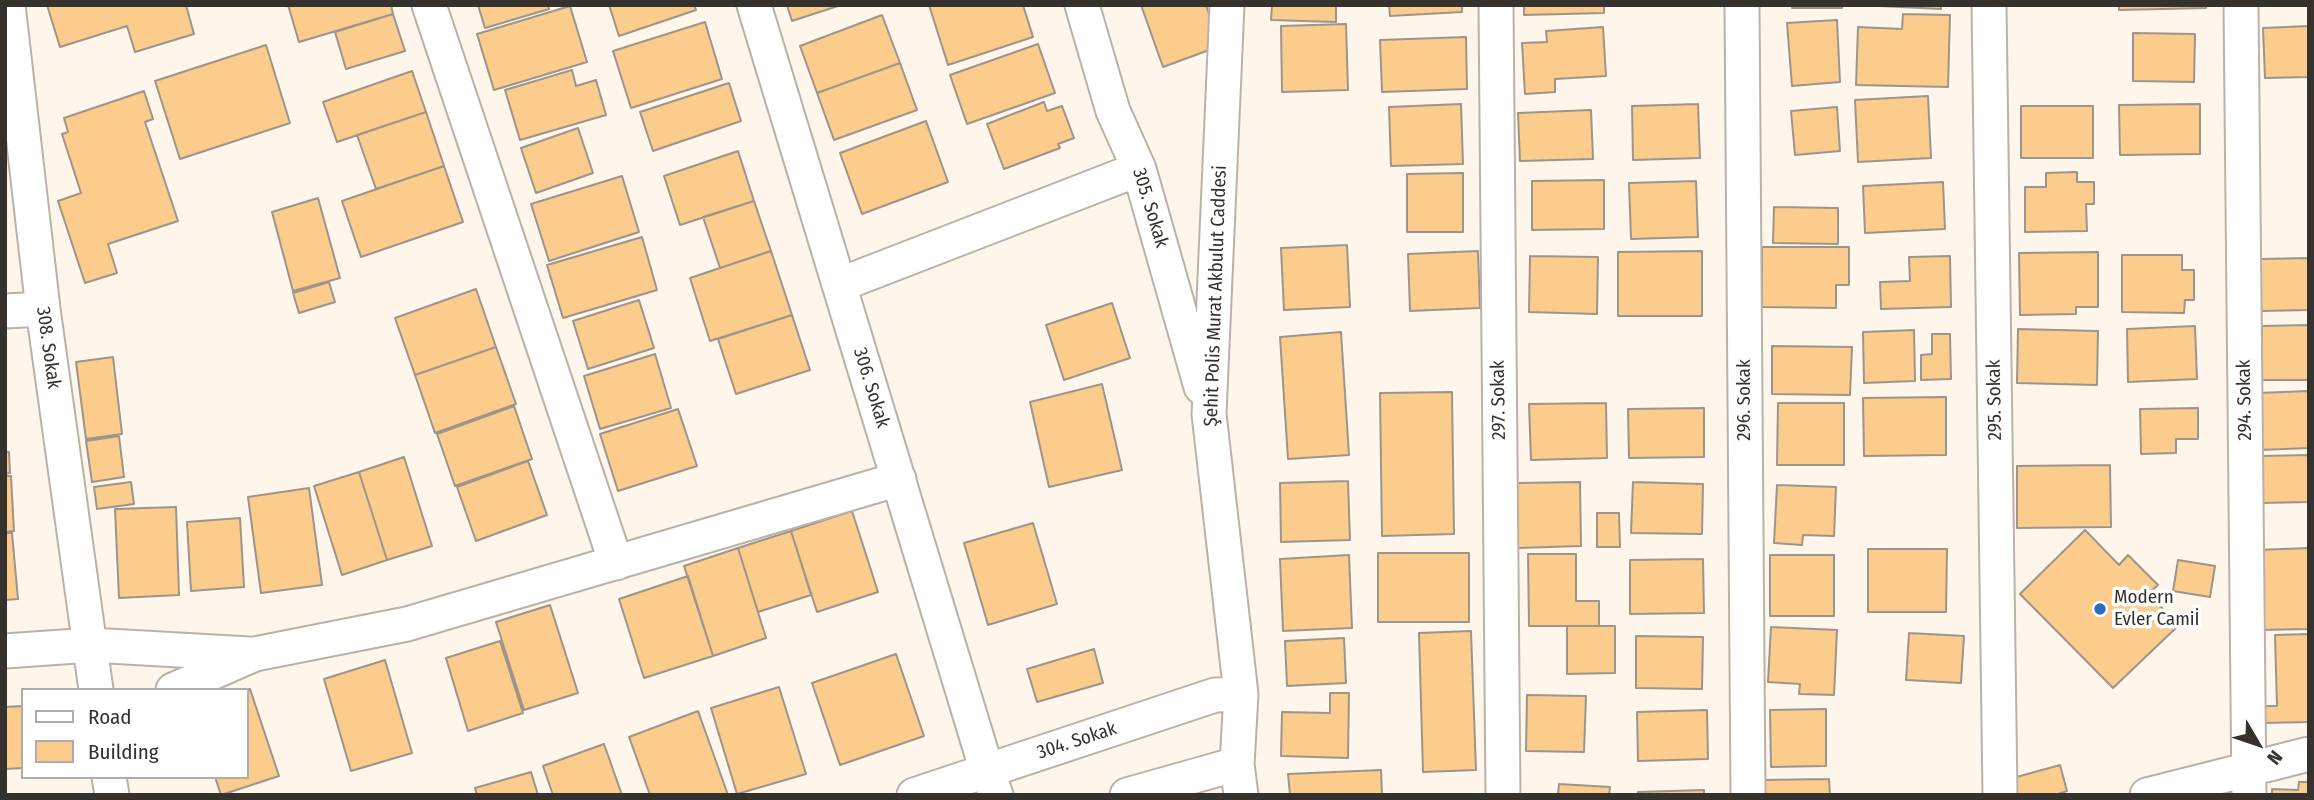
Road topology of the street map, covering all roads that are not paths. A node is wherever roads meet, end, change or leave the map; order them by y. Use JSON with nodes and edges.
{"nodes":[{"id":1,"x":8,"y":5,"type":"edge"},
{"id":2,"x":429,"y":5,"type":"edge"},
{"id":3,"x":754,"y":5,"type":"edge"},
{"id":4,"x":1082,"y":5,"type":"edge"},
{"id":5,"x":1227,"y":5,"type":"edge"},
{"id":6,"x":1496,"y":5,"type":"edge"},
{"id":7,"x":1742,"y":5,"type":"edge"},
{"id":8,"x":1989,"y":5,"type":"edge"},
{"id":9,"x":2241,"y":5,"type":"edge"},
{"id":10,"x":1139,"y":169,"type":"junction"},
{"id":11,"x":839,"y":285,"type":"junction"},
{"id":12,"x":43,"y":309,"type":"junction"},
{"id":13,"x":5,"y":311,"type":"edge"},
{"id":14,"x":1209,"y":414,"type":"junction"},
{"id":15,"x":898,"y":479,"type":"junction"},
{"id":16,"x":616,"y":563,"type":"junction"},
{"id":17,"x":91,"y":645,"type":"junction"},
{"id":18,"x":5,"y":651,"type":"edge"},
{"id":19,"x":255,"y":654,"type":"junction"},
{"id":20,"x":96,"y":688,"type":"edge"},
{"id":21,"x":178,"y":688,"type":"edge"},
{"id":22,"x":1241,"y":694,"type":"junction"},
{"id":23,"x":2309,"y":754,"type":"edge"},
{"id":24,"x":1239,"y":780,"type":"edge"},
{"id":25,"x":992,"y":783,"type":"edge"},
{"id":26,"x":2249,"y":783,"type":"edge"},
{"id":27,"x":914,"y":795,"type":"edge"},
{"id":28,"x":1127,"y":795,"type":"edge"},
{"id":29,"x":1503,"y":795,"type":"edge"},
{"id":30,"x":1748,"y":795,"type":"edge"},
{"id":31,"x":2000,"y":795,"type":"edge"},
{"id":32,"x":2147,"y":795,"type":"edge"}],
"edges":[{"from":1,"to":12,"type":"street","name":"308. Sokak"},
{"from":2,"to":16,"type":"street"},
{"from":3,"to":11,"type":"street","name":"306. Sokak"},
{"from":4,"to":10,"type":"street","name":"305. Sokak"},
{"from":5,"to":14,"type":"street","name":"Şehit Polis Murat Akbulut Caddesi"},
{"from":6,"to":29,"type":"street","name":"297. Sokak"},
{"from":7,"to":30,"type":"street","name":"296. Sokak"},
{"from":8,"to":31,"type":"street","name":"295. Sokak"},
{"from":9,"to":26,"type":"street","name":"294. Sokak"},
{"from":10,"to":11,"type":"street"},
{"from":10,"to":14,"type":"street","name":"305. Sokak"},
{"from":11,"to":15,"type":"street","name":"306. Sokak"},
{"from":12,"to":13,"type":"street"},
{"from":12,"to":17,"type":"street","name":"308. Sokak"},
{"from":14,"to":22,"type":"street","name":"Şehit Polis Murat Akbulut Caddesi"},
{"from":15,"to":16,"type":"street"},
{"from":15,"to":25,"type":"street","name":"306. Sokak"},
{"from":16,"to":19,"type":"street"},
{"from":17,"to":18,"type":"street"},
{"from":17,"to":19,"type":"street"},
{"from":17,"to":20,"type":"street","name":"308. Sokak"},
{"from":19,"to":21,"type":"street"},
{"from":22,"to":24,"type":"street","name":"Şehit Polis Murat Akbulut Caddesi"},
{"from":22,"to":25,"type":"street","name":"304. Sokak"},
{"from":23,"to":26,"type":"street"},
{"from":24,"to":28,"type":"street"},
{"from":25,"to":27,"type":"street","name":"304. Sokak"},
{"from":26,"to":32,"type":"street"}]}
